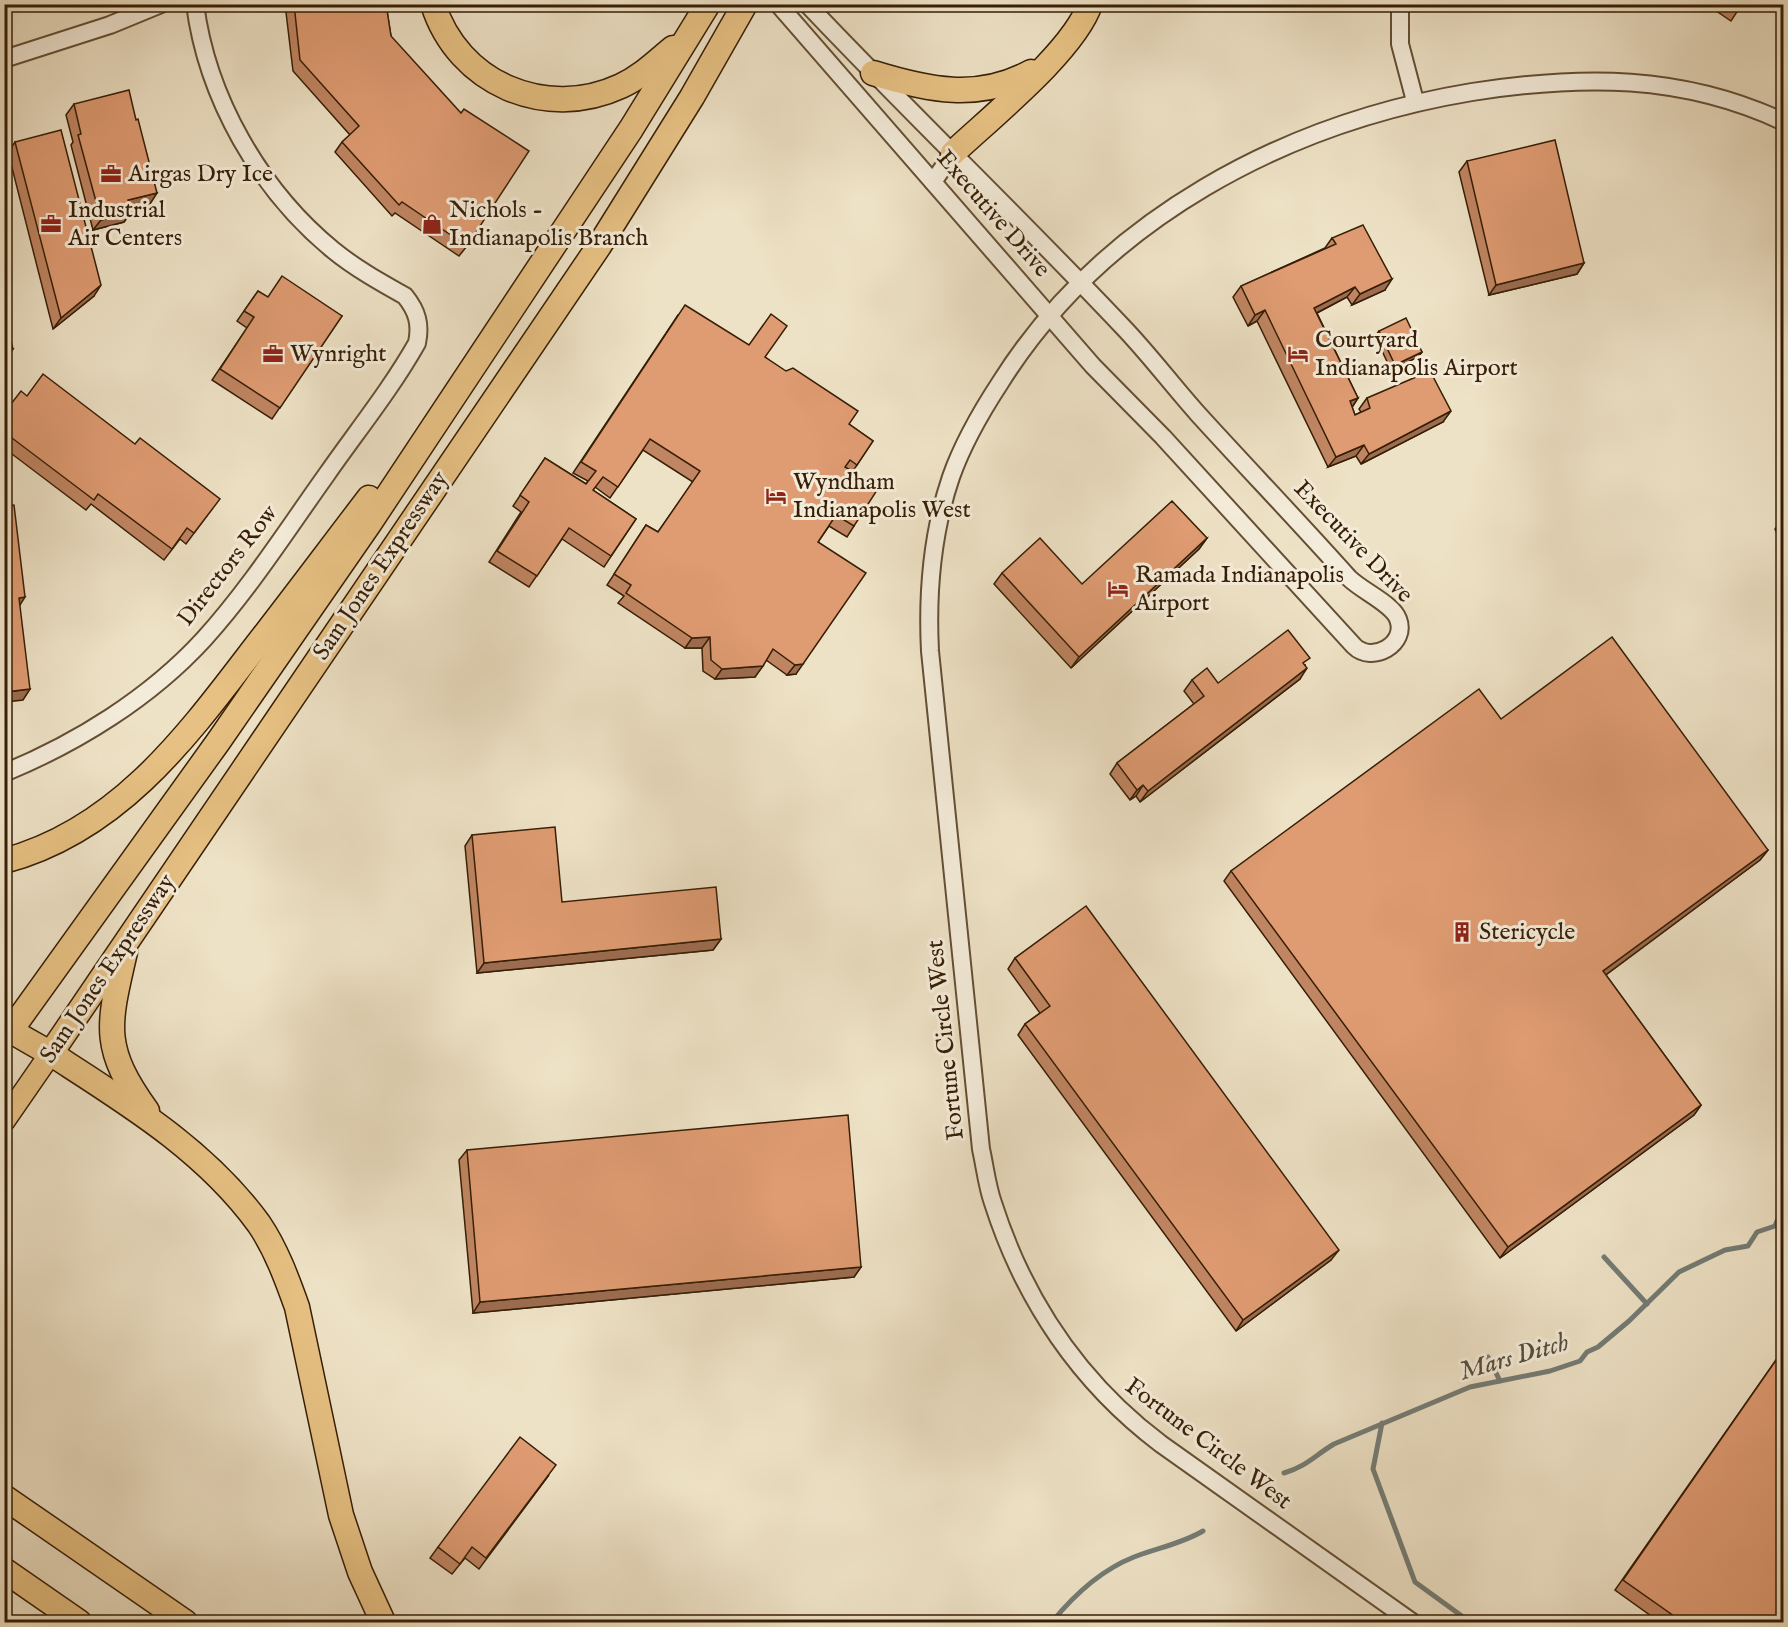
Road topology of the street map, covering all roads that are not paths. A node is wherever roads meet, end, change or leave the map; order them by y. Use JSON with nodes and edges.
{"nodes":[{"id":1,"x":161,"y":4,"type":"edge"},
{"id":2,"x":195,"y":4,"type":"edge"},
{"id":3,"x":433,"y":4,"type":"edge"},
{"id":4,"x":708,"y":4,"type":"edge"},
{"id":5,"x":745,"y":4,"type":"edge"},
{"id":6,"x":778,"y":4,"type":"edge"},
{"id":7,"x":1090,"y":4,"type":"edge"},
{"id":8,"x":1400,"y":4,"type":"edge"},
{"id":9,"x":808,"y":5,"type":"edge"},
{"id":10,"x":688,"y":36,"type":"junction"},
{"id":11,"x":4,"y":59,"type":"edge"},
{"id":12,"x":1052,"y":60,"type":"junction"},
{"id":13,"x":873,"y":73,"type":"junction"},
{"id":14,"x":1416,"y":101,"type":"junction"},
{"id":15,"x":1784,"y":122,"type":"edge"},
{"id":16,"x":953,"y":153,"type":"junction"},
{"id":17,"x":933,"y":182,"type":"junction"},
{"id":18,"x":1080,"y":282,"type":"junction"},
{"id":19,"x":1048,"y":315,"type":"junction"},
{"id":20,"x":503,"y":325,"type":"junction"},
{"id":21,"x":4,"y":773,"type":"edge"},
{"id":22,"x":4,"y":861,"type":"edge"},
{"id":23,"x":129,"y":937,"type":"junction"},
{"id":24,"x":7,"y":1032,"type":"edge"},
{"id":25,"x":51,"y":1053,"type":"junction"},
{"id":26,"x":4,"y":1120,"type":"edge"},
{"id":27,"x":156,"y":1123,"type":"junction"},
{"id":28,"x":4,"y":1497,"type":"edge"},
{"id":29,"x":4,"y":1570,"type":"edge"},
{"id":30,"x":79,"y":1623,"type":"edge"},
{"id":31,"x":185,"y":1623,"type":"edge"},
{"id":32,"x":383,"y":1623,"type":"edge"},
{"id":33,"x":1412,"y":1623,"type":"edge"}],
"edges":[{"from":1,"to":11,"type":"street"},
{"from":2,"to":21,"type":"street","name":"Directors Row"},
{"from":3,"to":10,"type":"highway"},
{"from":4,"to":10,"type":"highway","name":"Sam Jones Expressway"},
{"from":5,"to":23,"type":"highway","name":"Sam Jones Expressway"},
{"from":6,"to":17,"type":"street","name":"Executive Drive"},
{"from":7,"to":12,"type":"highway"},
{"from":8,"to":14,"type":"street"},
{"from":9,"to":13,"type":"street","name":"Executive Drive"},
{"from":10,"to":20,"type":"highway","name":"Sam Jones Expressway"},
{"from":12,"to":13,"type":"highway"},
{"from":12,"to":16,"type":"highway"},
{"from":13,"to":16,"type":"street","name":"Executive Drive"},
{"from":14,"to":15,"type":"street","name":"Fortune Circle West"},
{"from":14,"to":18,"type":"street","name":"Fortune Circle West"},
{"from":16,"to":17,"type":"street"},
{"from":16,"to":18,"type":"street","name":"Executive Drive"},
{"from":17,"to":19,"type":"street","name":"Executive Drive"},
{"from":18,"to":19,"type":"street","name":"Fortune Circle West"},
{"from":18,"to":19,"type":"street","name":"Executive Drive"},
{"from":19,"to":33,"type":"street","name":"Fortune Circle West"},
{"from":20,"to":22,"type":"highway"},
{"from":20,"to":24,"type":"highway","name":"Sam Jones Expressway"},
{"from":23,"to":25,"type":"highway","name":"Sam Jones Expressway"},
{"from":23,"to":27,"type":"highway"},
{"from":24,"to":25,"type":"highway"},
{"from":25,"to":26,"type":"main road","name":"Sam Jones Expressway"},
{"from":25,"to":27,"type":"highway"},
{"from":27,"to":32,"type":"highway"},
{"from":28,"to":31,"type":"highway"},
{"from":29,"to":30,"type":"highway"}]}
